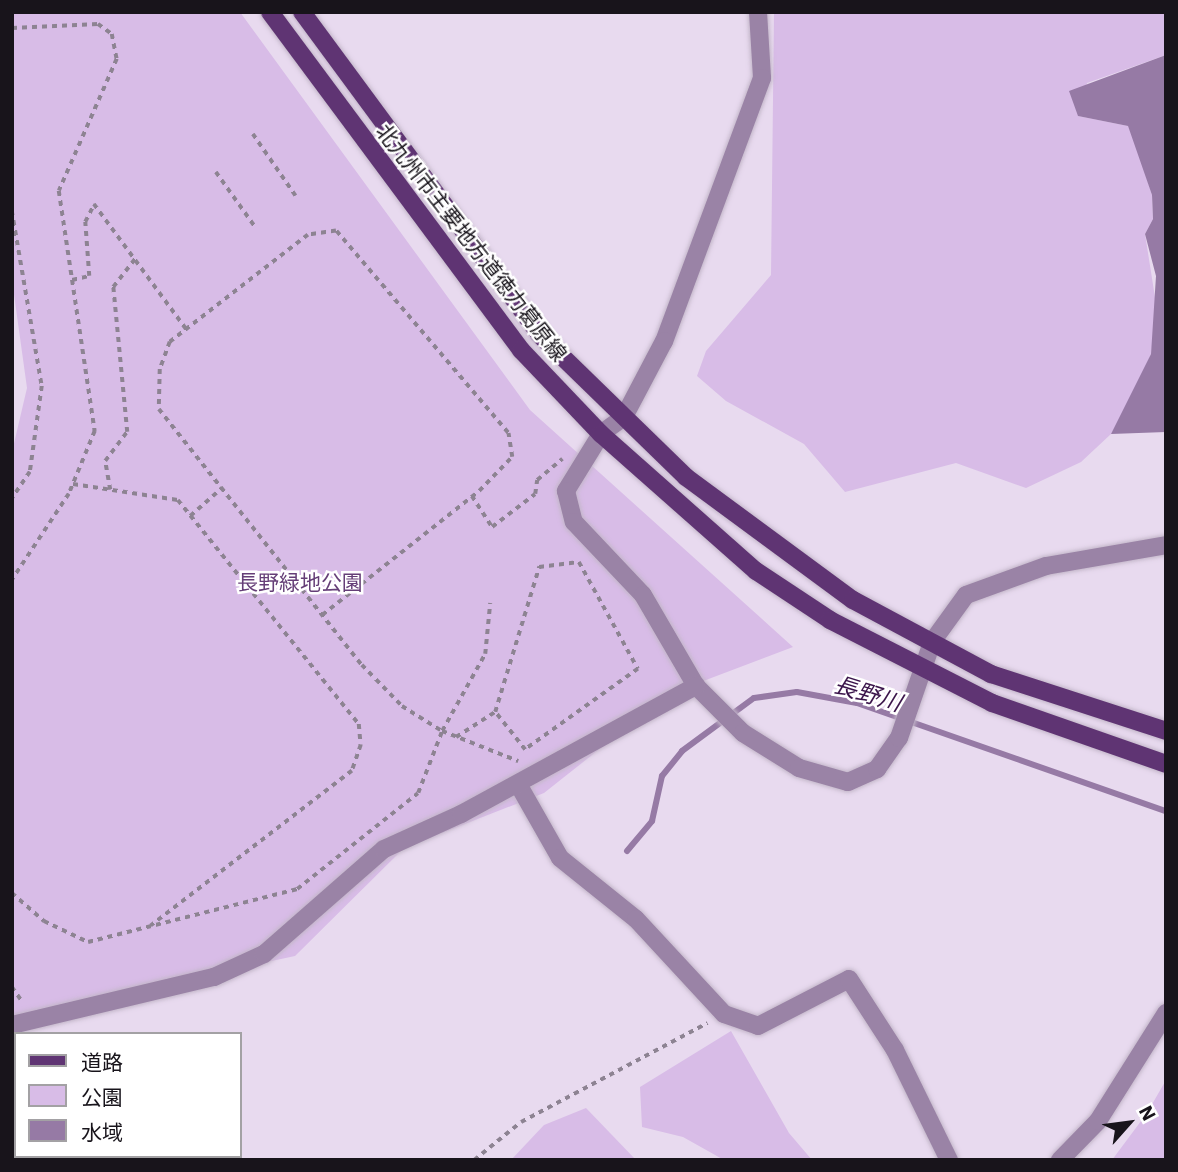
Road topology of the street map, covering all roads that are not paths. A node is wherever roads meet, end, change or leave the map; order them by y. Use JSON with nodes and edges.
{"nodes":[{"id":1,"x":270,"y":12,"type":"edge"},
{"id":2,"x":302,"y":12,"type":"edge"},
{"id":3,"x":758,"y":12,"type":"edge"},
{"id":4,"x":624,"y":417,"type":"junction"},
{"id":5,"x":601,"y":435,"type":"junction"},
{"id":6,"x":1166,"y":545,"type":"edge"},
{"id":7,"x":932,"y":642,"type":"junction"},
{"id":8,"x":926,"y":672,"type":"junction"},
{"id":9,"x":696,"y":686,"type":"junction"},
{"id":10,"x":1166,"y":731,"type":"edge"},
{"id":11,"x":1166,"y":764,"type":"edge"},
{"id":12,"x":518,"y":784,"type":"junction"},
{"id":13,"x":1166,"y":1013,"type":"edge"},
{"id":14,"x":12,"y":1025,"type":"edge"},
{"id":15,"x":949,"y":1160,"type":"edge"},
{"id":16,"x":1060,"y":1160,"type":"edge"}],
"edges":[{"from":1,"to":5,"type":"main road","name":"北九州市主要地方道徳力葛原線"},
{"from":2,"to":4,"type":"main road","name":"北九州市主要地方道徳力葛原線"},
{"from":3,"to":4,"type":"street"},
{"from":4,"to":5,"type":"street"},
{"from":4,"to":7,"type":"main road","name":"北九州市主要地方道徳力葛原線"},
{"from":5,"to":8,"type":"main road","name":"北九州市主要地方道徳力葛原線"},
{"from":5,"to":9,"type":"street"},
{"from":6,"to":7,"type":"street"},
{"from":7,"to":8,"type":"street"},
{"from":7,"to":10,"type":"main road","name":"北九州市主要地方道徳力葛原線"},
{"from":8,"to":9,"type":"street"},
{"from":8,"to":11,"type":"main road","name":"北九州市主要地方道徳力葛原線"},
{"from":9,"to":12,"type":"street"},
{"from":12,"to":14,"type":"street"},
{"from":12,"to":15,"type":"street"},
{"from":13,"to":16,"type":"street"}]}
